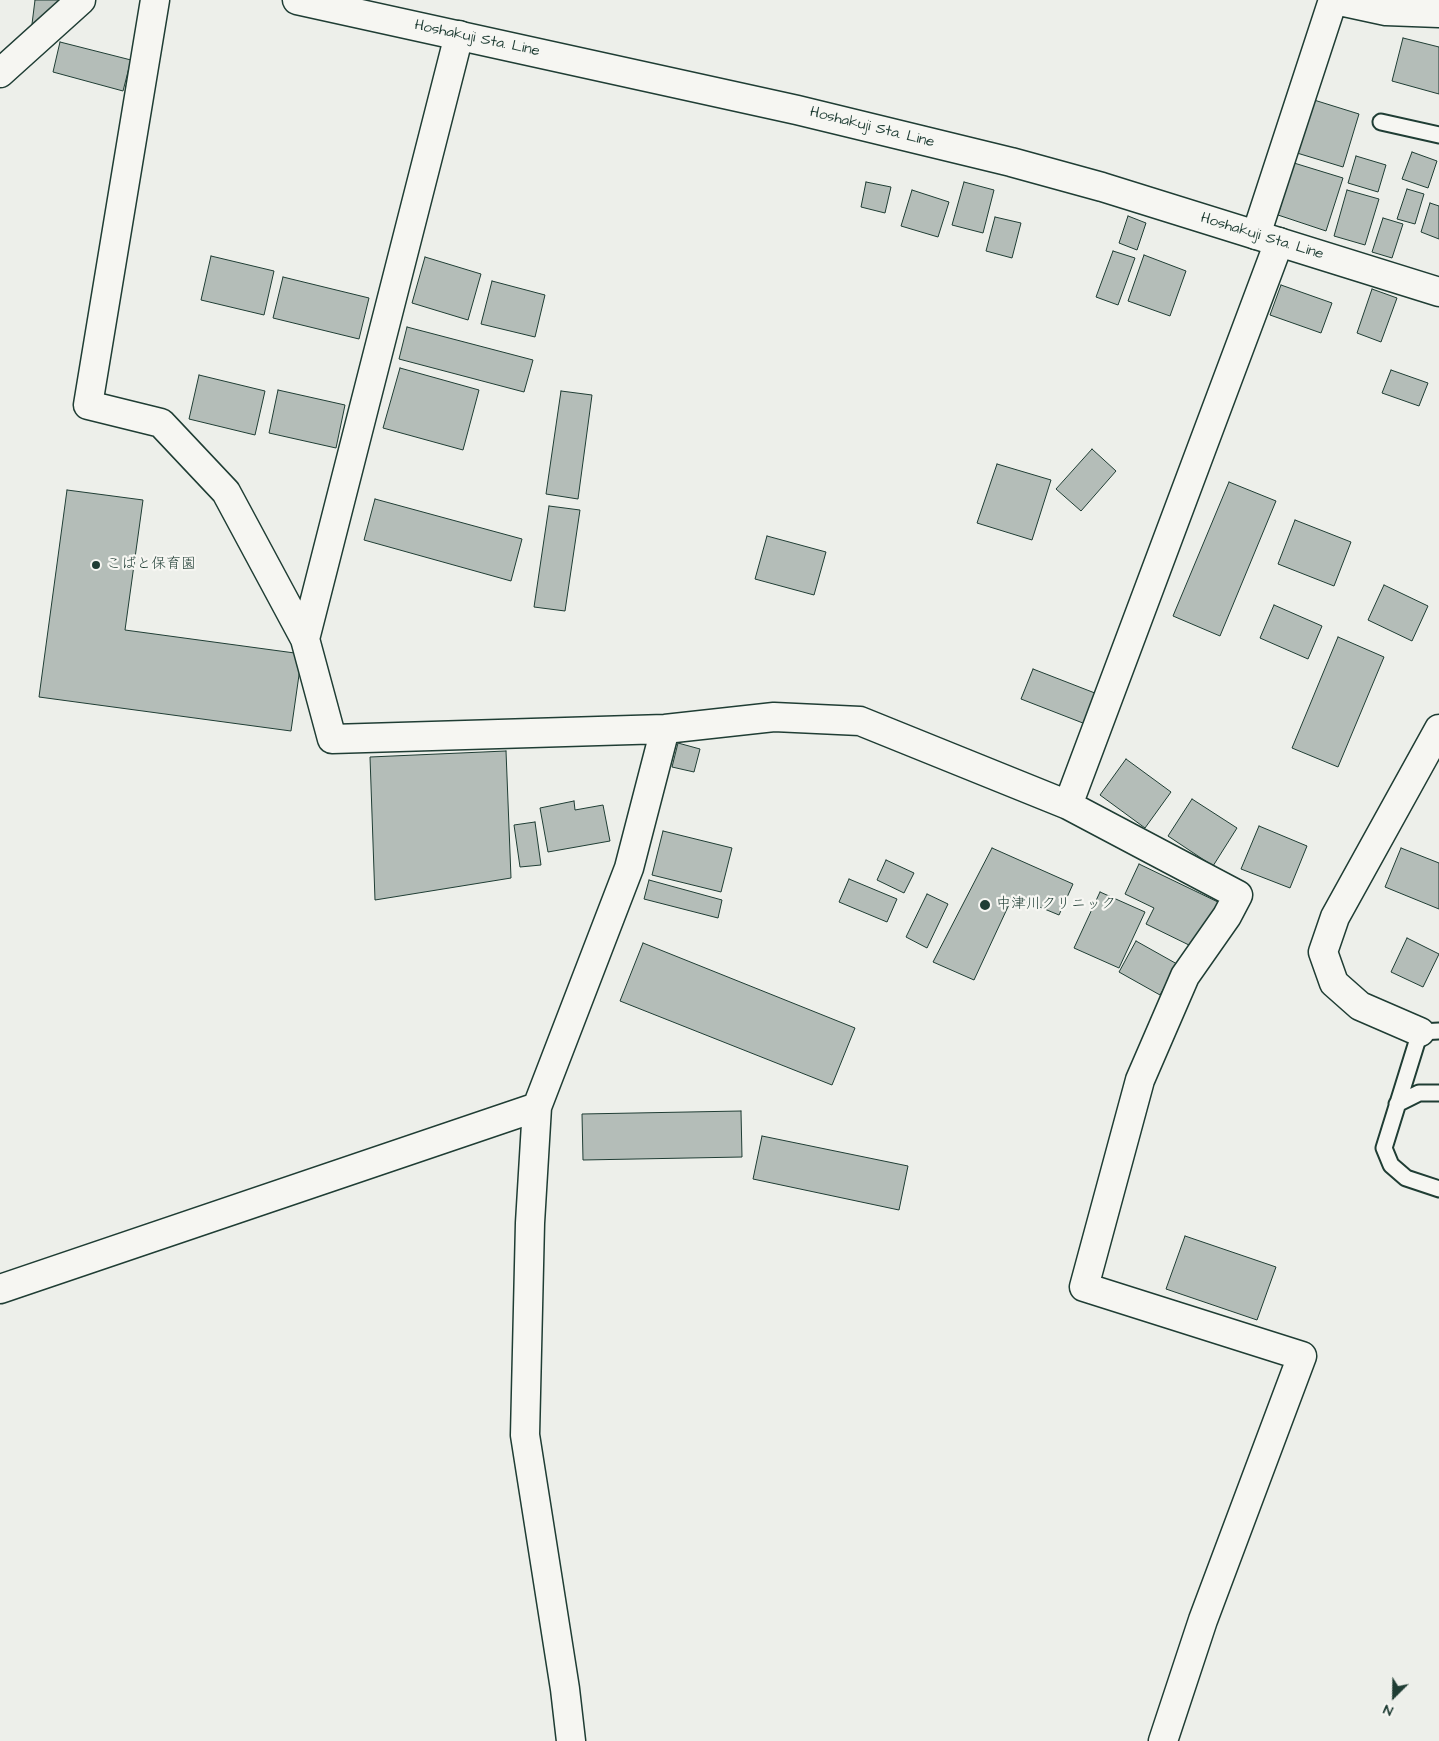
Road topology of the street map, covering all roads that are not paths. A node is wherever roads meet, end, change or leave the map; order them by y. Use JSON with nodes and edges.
{"nodes":[{"id":1,"x":81,"y":0,"type":"edge"},
{"id":2,"x":155,"y":0,"type":"edge"},
{"id":3,"x":297,"y":0,"type":"edge"},
{"id":4,"x":1334,"y":0,"type":"edge"},
{"id":5,"x":1439,"y":13,"type":"edge"},
{"id":6,"x":459,"y":36,"type":"junction"},
{"id":7,"x":0,"y":74,"type":"edge"},
{"id":8,"x":1381,"y":122,"type":"dead end"},
{"id":9,"x":1439,"y":135,"type":"edge"},
{"id":10,"x":1267,"y":238,"type":"junction"},
{"id":11,"x":1439,"y":292,"type":"edge"},
{"id":12,"x":305,"y":639,"type":"junction"},
{"id":13,"x":665,"y":729,"type":"junction"},
{"id":14,"x":1439,"y":729,"type":"edge"},
{"id":15,"x":1068,"y":805,"type":"junction"},
{"id":16,"x":1429,"y":1032,"type":"edge"},
{"id":17,"x":1439,"y":1093,"type":"edge"},
{"id":18,"x":1397,"y":1104,"type":"junction"},
{"id":19,"x":537,"y":1107,"type":"junction"},
{"id":20,"x":1439,"y":1189,"type":"edge"},
{"id":21,"x":0,"y":1289,"type":"edge"},
{"id":22,"x":571,"y":1741,"type":"edge"},
{"id":23,"x":1163,"y":1741,"type":"edge"}],
"edges":[{"from":1,"to":7,"type":"street"},
{"from":2,"to":12,"type":"street"},
{"from":3,"to":6,"type":"street","name":"Hoshakuji Sta. Line"},
{"from":4,"to":5,"type":"street"},
{"from":4,"to":10,"type":"street"},
{"from":6,"to":10,"type":"street","name":"Hoshakuji Sta. Line"},
{"from":6,"to":12,"type":"street"},
{"from":8,"to":9,"type":"lane"},
{"from":10,"to":11,"type":"street","name":"Hoshakuji Sta. Line"},
{"from":10,"to":15,"type":"street"},
{"from":12,"to":13,"type":"street"},
{"from":13,"to":15,"type":"street"},
{"from":13,"to":19,"type":"street"},
{"from":14,"to":16,"type":"street"},
{"from":15,"to":23,"type":"street"},
{"from":16,"to":18,"type":"lane"},
{"from":17,"to":18,"type":"lane"},
{"from":18,"to":20,"type":"lane"},
{"from":19,"to":21,"type":"street"},
{"from":19,"to":22,"type":"street"}]}
